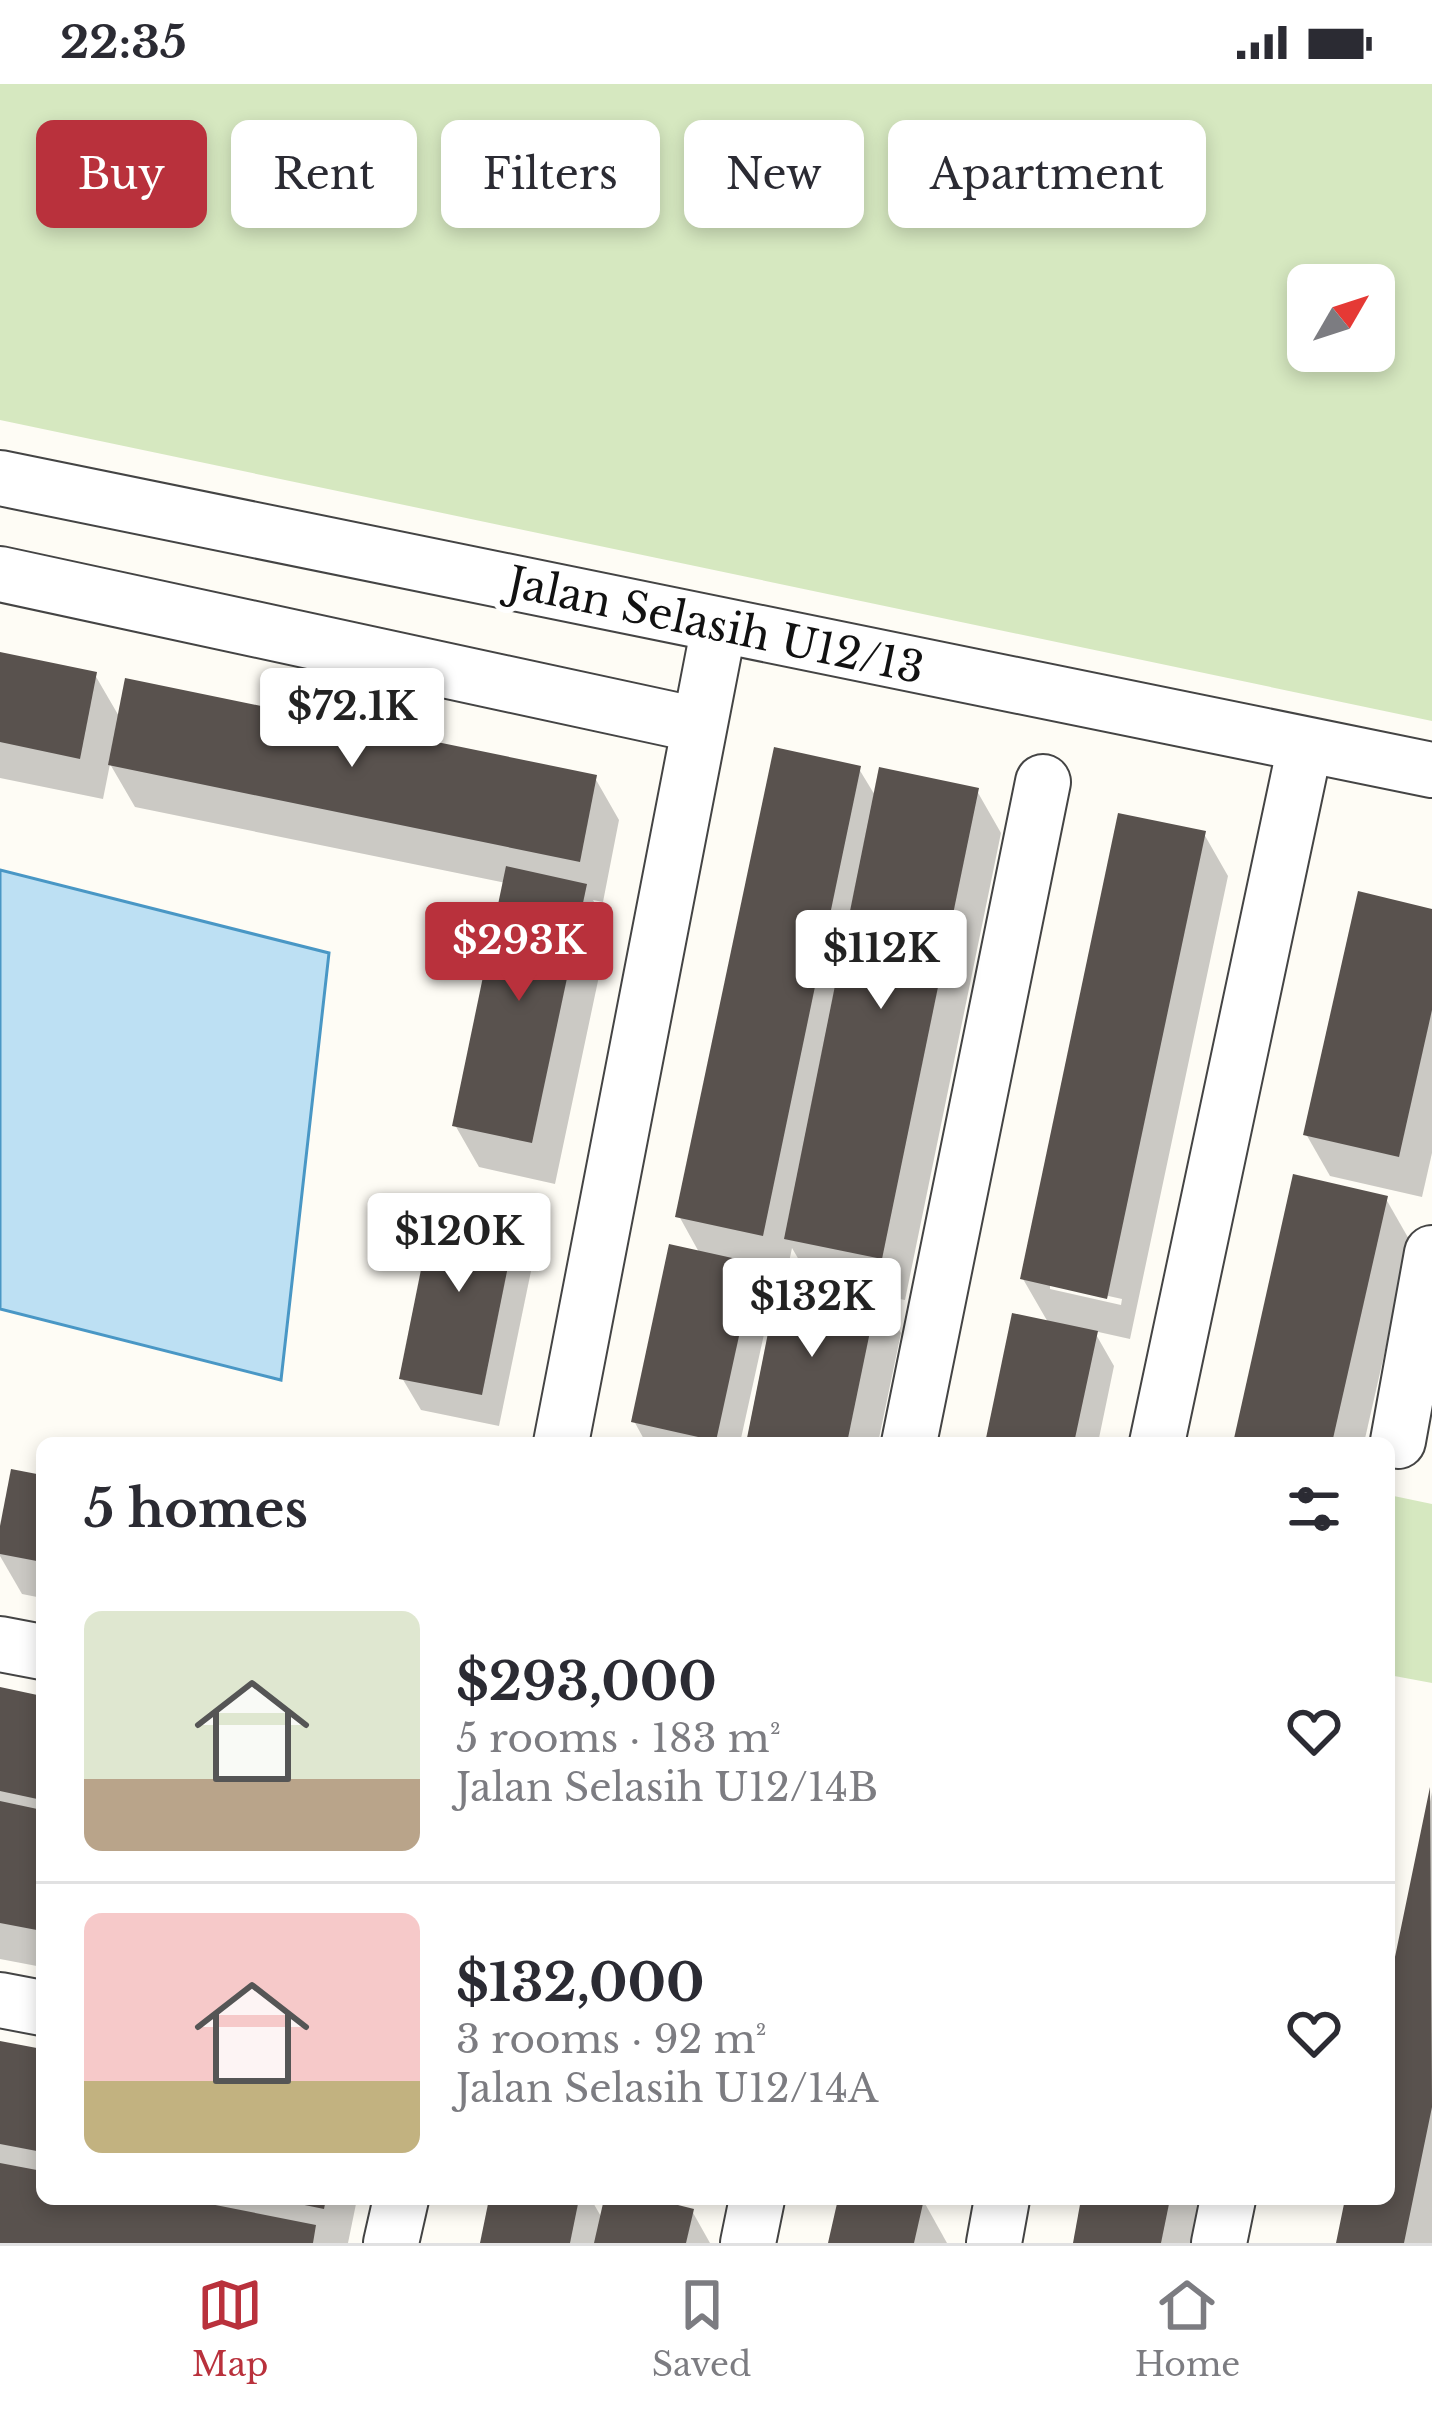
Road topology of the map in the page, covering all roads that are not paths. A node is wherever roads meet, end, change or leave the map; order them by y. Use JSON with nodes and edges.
{"nodes":[{"id":1,"x":0,"y":478,"type":"edge"},
{"id":2,"x":0,"y":574,"type":"edge"},
{"id":3,"x":719,"y":626,"type":"junction"},
{"id":4,"x":698,"y":725,"type":"junction"},
{"id":5,"x":1305,"y":746,"type":"junction"},
{"id":6,"x":1432,"y":770,"type":"edge"},
{"id":7,"x":1043,"y":782,"type":"dead end"},
{"id":8,"x":1432,"y":1253,"type":"edge"},
{"id":9,"x":562,"y":1437,"type":"edge"},
{"id":10,"x":910,"y":1437,"type":"edge"},
{"id":11,"x":1158,"y":1437,"type":"edge"},
{"id":12,"x":1398,"y":1441,"type":"dead end"},
{"id":13,"x":0,"y":1643,"type":"edge"},
{"id":14,"x":36,"y":1651,"type":"edge"},
{"id":15,"x":0,"y":2000,"type":"edge"},
{"id":16,"x":36,"y":2007,"type":"edge"},
{"id":17,"x":399,"y":2205,"type":"edge"},
{"id":18,"x":756,"y":2205,"type":"edge"},
{"id":19,"x":1001,"y":2205,"type":"edge"},
{"id":20,"x":1227,"y":2205,"type":"edge"},
{"id":21,"x":391,"y":2243,"type":"edge"},
{"id":22,"x":748,"y":2243,"type":"edge"},
{"id":23,"x":994,"y":2243,"type":"edge"},
{"id":24,"x":1219,"y":2243,"type":"edge"}],
"edges":[{"from":1,"to":3,"type":"street","name":"Jalan Selasih U12/13"},
{"from":2,"to":4,"type":"street"},
{"from":3,"to":4,"type":"street"},
{"from":3,"to":5,"type":"street","name":"Jalan Selasih U12/13"},
{"from":4,"to":9,"type":"street"},
{"from":5,"to":6,"type":"street","name":"Jalan Selasih U12/13"},
{"from":5,"to":11,"type":"street"},
{"from":7,"to":10,"type":"street"},
{"from":8,"to":12,"type":"street"},
{"from":13,"to":14,"type":"street"},
{"from":15,"to":16,"type":"street"},
{"from":17,"to":21,"type":"street"},
{"from":18,"to":22,"type":"street"},
{"from":19,"to":23,"type":"street"},
{"from":20,"to":24,"type":"street"}]}
